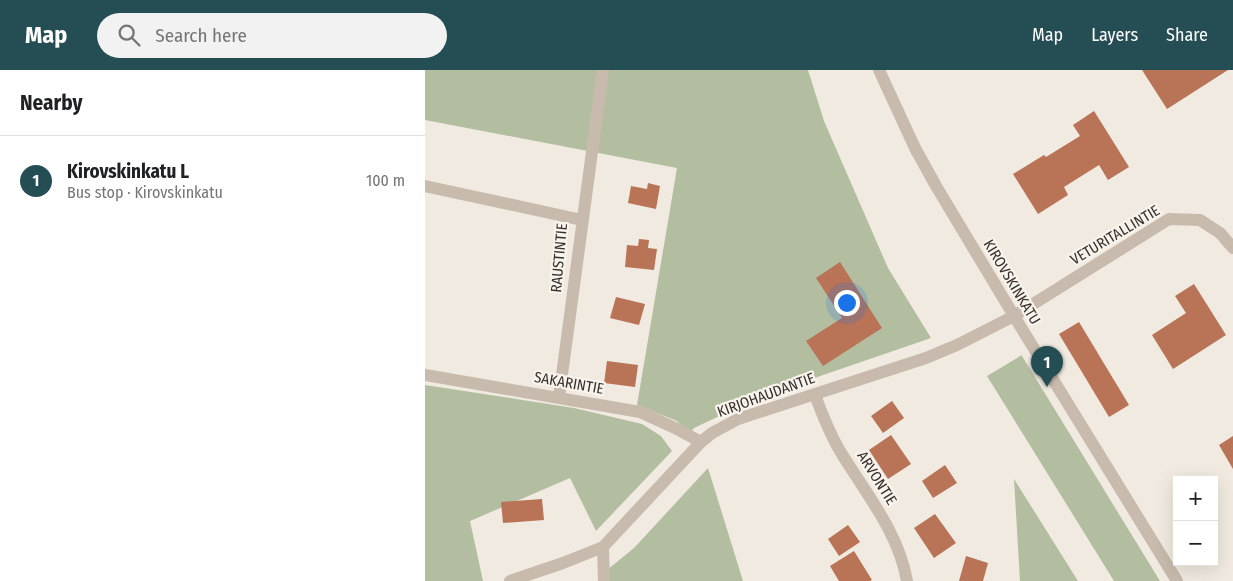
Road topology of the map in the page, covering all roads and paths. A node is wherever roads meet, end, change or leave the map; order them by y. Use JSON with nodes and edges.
{"nodes":[{"id":1,"x":603,"y":70,"type":"edge"},
{"id":2,"x":879,"y":70,"type":"edge"},
{"id":3,"x":425,"y":186,"type":"edge"},
{"id":4,"x":582,"y":220,"type":"junction"},
{"id":5,"x":1233,"y":248,"type":"edge"},
{"id":6,"x":1013,"y":316,"type":"junction"},
{"id":7,"x":425,"y":375,"type":"edge"},
{"id":8,"x":815,"y":395,"type":"junction"},
{"id":9,"x":559,"y":397,"type":"junction"},
{"id":10,"x":701,"y":442,"type":"junction"},
{"id":11,"x":603,"y":547,"type":"junction"},
{"id":12,"x":510,"y":581,"type":"edge"},
{"id":13,"x":604,"y":581,"type":"edge"},
{"id":14,"x":907,"y":581,"type":"edge"},
{"id":15,"x":1177,"y":581,"type":"edge"}],
"edges":[{"from":1,"to":4,"type":"street"},
{"from":2,"to":6,"type":"street","name":"KIROVSKINKATU"},
{"from":3,"to":4,"type":"street","name":"RAUSTINTIE"},
{"from":4,"to":9,"type":"street","name":"RAUSTINTIE"},
{"from":5,"to":6,"type":"street","name":"VETURITALLINTIE"},
{"from":6,"to":8,"type":"street","name":"KIRJOHAUDANTIE"},
{"from":6,"to":15,"type":"street","name":"KIROVSKINKATU"},
{"from":7,"to":9,"type":"street","name":"SAKARINTIE"},
{"from":8,"to":10,"type":"street","name":"KIRJOHAUDANTIE"},
{"from":8,"to":14,"type":"street","name":"ARVONTIE"},
{"from":9,"to":10,"type":"street","name":"SAKARINTIE"},
{"from":10,"to":11,"type":"street","name":"KIRJOHAUDANTIE"},
{"from":11,"to":12,"type":"street","name":"KIRJOHAUDANTIE"},
{"from":11,"to":13,"type":"street"}]}
